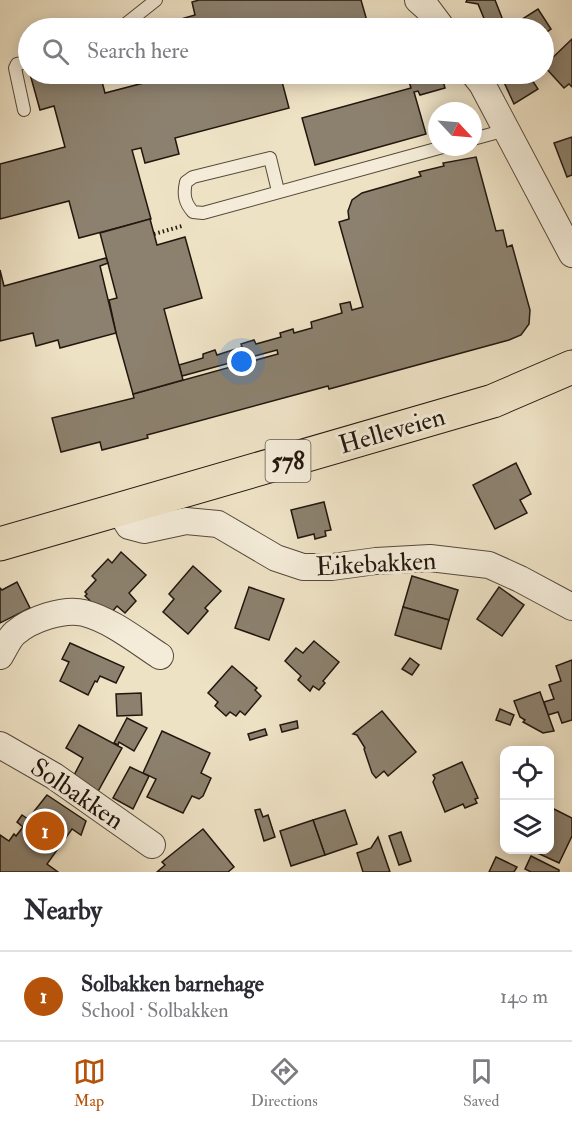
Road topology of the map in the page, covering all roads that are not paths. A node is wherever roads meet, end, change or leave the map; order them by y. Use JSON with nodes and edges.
{"nodes":[{"id":1,"x":156,"y":0,"type":"edge"},
{"id":2,"x":418,"y":0,"type":"edge"},
{"id":3,"x":134,"y":18,"type":"edge"},
{"id":4,"x":434,"y":18,"type":"edge"},
{"id":5,"x":18,"y":64,"type":"edge"},
{"id":6,"x":18,"y":82,"type":"edge"},
{"id":7,"x":18,"y":84,"type":"edge"},
{"id":8,"x":480,"y":84,"type":"edge"},
{"id":9,"x":24,"y":110,"type":"dead end"},
{"id":10,"x":506,"y":130,"type":"junction"},
{"id":11,"x":482,"y":137,"type":"edge"},
{"id":12,"x":428,"y":151,"type":"edge"},
{"id":13,"x":278,"y":191,"type":"junction"},
{"id":14,"x":572,"y":254,"type":"edge"},
{"id":15,"x":572,"y":367,"type":"edge"},
{"id":16,"x":119,"y":510,"type":"junction"},
{"id":17,"x":0,"y":544,"type":"edge"},
{"id":18,"x":572,"y":607,"type":"edge"},
{"id":19,"x":0,"y":656,"type":"edge"},
{"id":20,"x":160,"y":656,"type":"dead end"},
{"id":21,"x":0,"y":745,"type":"edge"},
{"id":22,"x":152,"y":845,"type":"dead end"}],
"edges":[{"from":1,"to":3,"type":"lane"},
{"from":2,"to":4,"type":"street"},
{"from":5,"to":6,"type":"lane"},
{"from":7,"to":9,"type":"lane"},
{"from":8,"to":10,"type":"street"},
{"from":10,"to":11,"type":"lane"},
{"from":10,"to":14,"type":"street"},
{"from":12,"to":13,"type":"lane"},
{"from":13,"to":13,"type":"lane"},
{"from":15,"to":16,"type":"main road","name":"Helleveien","number":"578"},
{"from":16,"to":17,"type":"main road","name":"Helleveien","number":"578"},
{"from":16,"to":18,"type":"street","name":"Eikebakken"},
{"from":19,"to":20,"type":"street"},
{"from":21,"to":22,"type":"street","name":"Solbakken"}]}
